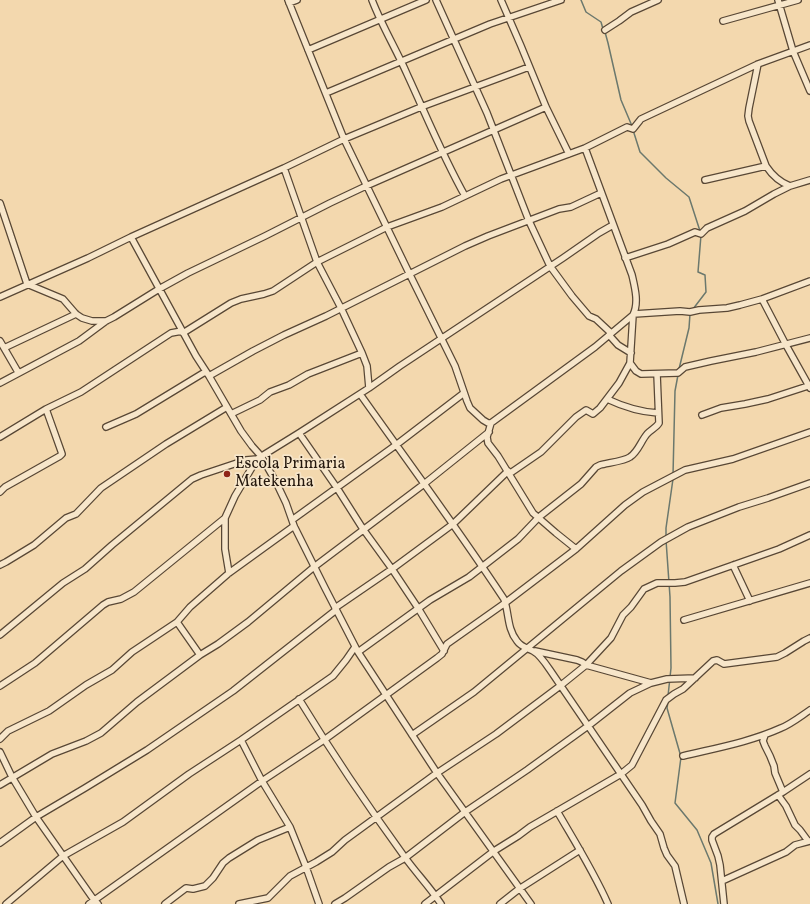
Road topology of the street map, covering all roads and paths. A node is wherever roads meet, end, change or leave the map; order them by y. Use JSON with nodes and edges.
{"nodes":[{"id":1,"x":297,"y":0,"type":"edge"},
{"id":2,"x":372,"y":0,"type":"edge"},
{"id":3,"x":426,"y":0,"type":"edge"},
{"id":4,"x":436,"y":0,"type":"edge"},
{"id":5,"x":500,"y":0,"type":"edge"},
{"id":6,"x":561,"y":0,"type":"edge"},
{"id":7,"x":658,"y":0,"type":"edge"},
{"id":8,"x":798,"y":0,"type":"edge"},
{"id":9,"x":289,"y":1,"type":"edge"},
{"id":10,"x":779,"y":3,"type":"edge"},
{"id":11,"x":508,"y":18,"type":"junction"},
{"id":12,"x":380,"y":19,"type":"junction"},
{"id":13,"x":723,"y":21,"type":"dead end"},
{"id":14,"x":605,"y":30,"type":"dead end"},
{"id":15,"x":453,"y":40,"type":"junction"},
{"id":16,"x":810,"y":45,"type":"edge"},
{"id":17,"x":308,"y":50,"type":"junction"},
{"id":18,"x":793,"y":50,"type":"junction"},
{"id":19,"x":401,"y":61,"type":"junction"},
{"id":20,"x":758,"y":64,"type":"junction"},
{"id":21,"x":529,"y":67,"type":"junction"},
{"id":22,"x":475,"y":86,"type":"junction"},
{"id":23,"x":810,"y":91,"type":"edge"},
{"id":24,"x":326,"y":93,"type":"junction"},
{"id":25,"x":421,"y":107,"type":"junction"},
{"id":26,"x":546,"y":108,"type":"junction"},
{"id":27,"x":494,"y":130,"type":"junction"},
{"id":28,"x":344,"y":139,"type":"junction"},
{"id":29,"x":585,"y":148,"type":"junction"},
{"id":30,"x":442,"y":153,"type":"junction"},
{"id":31,"x":568,"y":154,"type":"junction"},
{"id":32,"x":766,"y":166,"type":"junction"},
{"id":33,"x":284,"y":168,"type":"junction"},
{"id":34,"x":511,"y":176,"type":"junction"},
{"id":35,"x":705,"y":180,"type":"dead end"},
{"id":36,"x":810,"y":180,"type":"edge"},
{"id":37,"x":366,"y":186,"type":"junction"},
{"id":38,"x":790,"y":186,"type":"junction"},
{"id":39,"x":601,"y":193,"type":"junction"},
{"id":40,"x":465,"y":196,"type":"junction"},
{"id":41,"x":0,"y":203,"type":"edge"},
{"id":42,"x":301,"y":218,"type":"junction"},
{"id":43,"x":529,"y":221,"type":"junction"},
{"id":44,"x":613,"y":225,"type":"junction"},
{"id":45,"x":387,"y":227,"type":"junction"},
{"id":46,"x":131,"y":237,"type":"junction"},
{"id":47,"x":626,"y":258,"type":"junction"},
{"id":48,"x":317,"y":262,"type":"junction"},
{"id":49,"x":550,"y":266,"type":"junction"},
{"id":50,"x":410,"y":275,"type":"junction"},
{"id":51,"x":810,"y":281,"type":"edge"},
{"id":52,"x":27,"y":284,"type":"junction"},
{"id":53,"x":159,"y":289,"type":"junction"},
{"id":54,"x":0,"y":297,"type":"edge"},
{"id":55,"x":762,"y":299,"type":"junction"},
{"id":56,"x":341,"y":308,"type":"junction"},
{"id":57,"x":76,"y":314,"type":"junction"},
{"id":58,"x":633,"y":314,"type":"junction"},
{"id":59,"x":176,"y":320,"type":"junction"},
{"id":60,"x":106,"y":321,"type":"junction"},
{"id":61,"x":182,"y":332,"type":"junction"},
{"id":62,"x":171,"y":333,"type":"junction"},
{"id":63,"x":610,"y":334,"type":"junction"},
{"id":64,"x":441,"y":338,"type":"junction"},
{"id":65,"x":810,"y":338,"type":"edge"},
{"id":66,"x":0,"y":341,"type":"edge"},
{"id":67,"x":786,"y":345,"type":"junction"},
{"id":68,"x":4,"y":348,"type":"junction"},
{"id":69,"x":631,"y":352,"type":"junction"},
{"id":70,"x":362,"y":353,"type":"junction"},
{"id":71,"x":630,"y":363,"type":"junction"},
{"id":72,"x":18,"y":372,"type":"junction"},
{"id":73,"x":207,"y":374,"type":"junction"},
{"id":74,"x":657,"y":374,"type":"junction"},
{"id":75,"x":0,"y":383,"type":"edge"},
{"id":76,"x":809,"y":387,"type":"edge"},
{"id":77,"x":369,"y":388,"type":"junction"},
{"id":78,"x":464,"y":393,"type":"junction"},
{"id":79,"x":360,"y":394,"type":"junction"},
{"id":80,"x":607,"y":399,"type":"junction"},
{"id":81,"x":227,"y":407,"type":"junction"},
{"id":82,"x":46,"y":409,"type":"junction"},
{"id":83,"x":658,"y":413,"type":"junction"},
{"id":84,"x":231,"y":414,"type":"junction"},
{"id":85,"x":702,"y":415,"type":"dead end"},
{"id":86,"x":491,"y":424,"type":"junction"},
{"id":87,"x":106,"y":427,"type":"dead end"},
{"id":88,"x":489,"y":432,"type":"junction"},
{"id":89,"x":810,"y":432,"type":"edge"},
{"id":90,"x":299,"y":433,"type":"junction"},
{"id":91,"x":0,"y":437,"type":"edge"},
{"id":92,"x":396,"y":445,"type":"junction"},
{"id":93,"x":259,"y":457,"type":"junction"},
{"id":94,"x":508,"y":472,"type":"junction"},
{"id":95,"x":810,"y":483,"type":"edge"},
{"id":96,"x":424,"y":484,"type":"junction"},
{"id":97,"x":337,"y":488,"type":"junction"},
{"id":98,"x":0,"y":492,"type":"edge"},
{"id":99,"x":539,"y":517,"type":"junction"},
{"id":100,"x":225,"y":518,"type":"junction"},
{"id":101,"x":292,"y":520,"type":"junction"},
{"id":102,"x":453,"y":524,"type":"junction"},
{"id":103,"x":294,"y":526,"type":"junction"},
{"id":104,"x":363,"y":529,"type":"junction"},
{"id":105,"x":810,"y":535,"type":"edge"},
{"id":106,"x":576,"y":549,"type":"junction"},
{"id":107,"x":0,"y":565,"type":"edge"},
{"id":108,"x":733,"y":565,"type":"junction"},
{"id":109,"x":482,"y":566,"type":"junction"},
{"id":110,"x":314,"y":567,"type":"junction"},
{"id":111,"x":392,"y":569,"type":"junction"},
{"id":112,"x":229,"y":573,"type":"junction"},
{"id":113,"x":810,"y":583,"type":"edge"},
{"id":114,"x":750,"y":601,"type":"junction"},
{"id":115,"x":506,"y":603,"type":"junction"},
{"id":116,"x":418,"y":608,"type":"junction"},
{"id":117,"x":336,"y":609,"type":"junction"},
{"id":118,"x":684,"y":620,"type":"dead end"},
{"id":119,"x":177,"y":622,"type":"junction"},
{"id":120,"x":0,"y":635,"type":"edge"},
{"id":121,"x":810,"y":638,"type":"edge"},
{"id":122,"x":527,"y":648,"type":"junction"},
{"id":123,"x":356,"y":650,"type":"junction"},
{"id":124,"x":444,"y":651,"type":"junction"},
{"id":125,"x":534,"y":651,"type":"junction"},
{"id":126,"x":200,"y":655,"type":"junction"},
{"id":127,"x":586,"y":665,"type":"junction"},
{"id":128,"x":695,"y":678,"type":"junction"},
{"id":129,"x":651,"y":683,"type":"junction"},
{"id":130,"x":0,"y":686,"type":"edge"},
{"id":131,"x":560,"y":686,"type":"junction"},
{"id":132,"x":386,"y":695,"type":"junction"},
{"id":133,"x":299,"y":699,"type":"junction"},
{"id":134,"x":810,"y":710,"type":"edge"},
{"id":135,"x":588,"y":726,"type":"junction"},
{"id":136,"x":412,"y":735,"type":"junction"},
{"id":137,"x":765,"y":735,"type":"junction"},
{"id":138,"x":0,"y":740,"type":"edge"},
{"id":139,"x":240,"y":740,"type":"junction"},
{"id":140,"x":324,"y":740,"type":"junction"},
{"id":141,"x":0,"y":752,"type":"edge"},
{"id":142,"x":683,"y":756,"type":"dead end"},
{"id":143,"x":437,"y":773,"type":"junction"},
{"id":144,"x":621,"y":774,"type":"junction"},
{"id":145,"x":810,"y":774,"type":"edge"},
{"id":146,"x":12,"y":777,"type":"junction"},
{"id":147,"x":262,"y":781,"type":"junction"},
{"id":148,"x":0,"y":785,"type":"edge"},
{"id":149,"x":781,"y":794,"type":"junction"},
{"id":150,"x":557,"y":811,"type":"junction"},
{"id":151,"x":464,"y":812,"type":"junction"},
{"id":152,"x":36,"y":817,"type":"junction"},
{"id":153,"x":376,"y":818,"type":"junction"},
{"id":154,"x":290,"y":827,"type":"junction"},
{"id":155,"x":809,"y":841,"type":"edge"},
{"id":156,"x":0,"y":843,"type":"edge"},
{"id":157,"x":580,"y":850,"type":"junction"},
{"id":158,"x":494,"y":851,"type":"junction"},
{"id":159,"x":64,"y":856,"type":"junction"},
{"id":160,"x":405,"y":858,"type":"junction"},
{"id":161,"x":306,"y":867,"type":"junction"},
{"id":162,"x":722,"y":881,"type":"junction"},
{"id":163,"x":520,"y":889,"type":"junction"},
{"id":164,"x":436,"y":896,"type":"junction"},
{"id":165,"x":96,"y":902,"type":"edge"},
{"id":166,"x":6,"y":904,"type":"edge"},
{"id":167,"x":88,"y":904,"type":"edge"},
{"id":168,"x":165,"y":904,"type":"edge"},
{"id":169,"x":239,"y":904,"type":"edge"},
{"id":170,"x":319,"y":904,"type":"edge"},
{"id":171,"x":335,"y":904,"type":"edge"},
{"id":172,"x":425,"y":904,"type":"edge"},
{"id":173,"x":441,"y":904,"type":"edge"},
{"id":174,"x":500,"y":904,"type":"edge"},
{"id":175,"x":531,"y":904,"type":"edge"},
{"id":176,"x":608,"y":904,"type":"edge"},
{"id":177,"x":684,"y":904,"type":"edge"},
{"id":178,"x":724,"y":904,"type":"edge"}],
"edges":[{"from":1,"to":9,"type":"street"},
{"from":2,"to":12,"type":"street"},
{"from":3,"to":12,"type":"street"},
{"from":4,"to":15,"type":"street"},
{"from":5,"to":11,"type":"street"},
{"from":6,"to":11,"type":"street"},
{"from":7,"to":14,"type":"street"},
{"from":8,"to":10,"type":"street"},
{"from":9,"to":17,"type":"street"},
{"from":10,"to":13,"type":"street"},
{"from":10,"to":18,"type":"street"},
{"from":11,"to":15,"type":"street"},
{"from":11,"to":21,"type":"street"},
{"from":12,"to":17,"type":"street"},
{"from":12,"to":19,"type":"street"},
{"from":15,"to":19,"type":"street"},
{"from":15,"to":22,"type":"street"},
{"from":16,"to":18,"type":"street"},
{"from":17,"to":24,"type":"street"},
{"from":18,"to":20,"type":"street"},
{"from":18,"to":23,"type":"street"},
{"from":19,"to":24,"type":"street"},
{"from":19,"to":25,"type":"street"},
{"from":20,"to":29,"type":"street"},
{"from":20,"to":32,"type":"street"},
{"from":21,"to":22,"type":"street"},
{"from":21,"to":26,"type":"street"},
{"from":22,"to":25,"type":"street"},
{"from":22,"to":27,"type":"street"},
{"from":24,"to":28,"type":"street"},
{"from":25,"to":28,"type":"street"},
{"from":25,"to":30,"type":"street"},
{"from":26,"to":27,"type":"street"},
{"from":26,"to":31,"type":"street"},
{"from":27,"to":30,"type":"street"},
{"from":27,"to":34,"type":"street"},
{"from":28,"to":33,"type":"street"},
{"from":28,"to":37,"type":"street"},
{"from":29,"to":31,"type":"street"},
{"from":29,"to":39,"type":"street"},
{"from":30,"to":37,"type":"street"},
{"from":30,"to":40,"type":"street"},
{"from":31,"to":34,"type":"street"},
{"from":32,"to":35,"type":"street"},
{"from":32,"to":38,"type":"street"},
{"from":33,"to":42,"type":"street"},
{"from":33,"to":46,"type":"street"},
{"from":34,"to":40,"type":"street"},
{"from":34,"to":43,"type":"street"},
{"from":36,"to":38,"type":"street"},
{"from":37,"to":42,"type":"street"},
{"from":37,"to":45,"type":"street"},
{"from":38,"to":47,"type":"street"},
{"from":39,"to":43,"type":"street"},
{"from":39,"to":44,"type":"street"},
{"from":40,"to":45,"type":"street"},
{"from":41,"to":52,"type":"street"},
{"from":42,"to":48,"type":"street"},
{"from":42,"to":53,"type":"street"},
{"from":43,"to":49,"type":"street"},
{"from":43,"to":50,"type":"street"},
{"from":44,"to":47,"type":"street"},
{"from":44,"to":49,"type":"street"},
{"from":45,"to":48,"type":"street"},
{"from":45,"to":50,"type":"street"},
{"from":46,"to":52,"type":"street"},
{"from":46,"to":53,"type":"street"},
{"from":47,"to":58,"type":"street"},
{"from":48,"to":56,"type":"street"},
{"from":48,"to":61,"type":"street"},
{"from":49,"to":63,"type":"street"},
{"from":49,"to":64,"type":"street"},
{"from":50,"to":56,"type":"street"},
{"from":50,"to":64,"type":"street"},
{"from":51,"to":55,"type":"street"},
{"from":52,"to":54,"type":"street"},
{"from":52,"to":57,"type":"street"},
{"from":53,"to":59,"type":"street"},
{"from":53,"to":60,"type":"street"},
{"from":55,"to":58,"type":"street"},
{"from":55,"to":67,"type":"street"},
{"from":56,"to":70,"type":"street"},
{"from":56,"to":73,"type":"street"},
{"from":57,"to":60,"type":"street"},
{"from":57,"to":68,"type":"street"},
{"from":58,"to":63,"type":"street"},
{"from":58,"to":69,"type":"street"},
{"from":59,"to":61,"type":"street"},
{"from":59,"to":62,"type":"street"},
{"from":60,"to":72,"type":"street"},
{"from":61,"to":62,"type":"street"},
{"from":61,"to":73,"type":"street"},
{"from":62,"to":82,"type":"street"},
{"from":63,"to":69,"type":"street"},
{"from":63,"to":86,"type":"street"},
{"from":64,"to":77,"type":"street"},
{"from":64,"to":78,"type":"street"},
{"from":65,"to":67,"type":"street"},
{"from":66,"to":68,"type":"street"},
{"from":67,"to":74,"type":"street"},
{"from":67,"to":76,"type":"street"},
{"from":68,"to":72,"type":"street"},
{"from":69,"to":71,"type":"street"},
{"from":70,"to":77,"type":"street"},
{"from":70,"to":84,"type":"street"},
{"from":71,"to":74,"type":"street"},
{"from":71,"to":80,"type":"street"},
{"from":72,"to":75,"type":"street"},
{"from":73,"to":81,"type":"street"},
{"from":73,"to":87,"type":"street"},
{"from":74,"to":83,"type":"street"},
{"from":76,"to":85,"type":"street"},
{"from":77,"to":79,"type":"street"},
{"from":78,"to":86,"type":"street"},
{"from":78,"to":92,"type":"street"},
{"from":79,"to":90,"type":"street"},
{"from":79,"to":92,"type":"street"},
{"from":80,"to":83,"type":"street"},
{"from":80,"to":94,"type":"street"},
{"from":81,"to":84,"type":"street"},
{"from":81,"to":107,"type":"street"},
{"from":82,"to":91,"type":"street"},
{"from":82,"to":98,"type":"street"},
{"from":83,"to":99,"type":"street"},
{"from":84,"to":93,"type":"street"},
{"from":86,"to":88,"type":"street"},
{"from":88,"to":94,"type":"street"},
{"from":88,"to":96,"type":"street"},
{"from":89,"to":106,"type":"street"},
{"from":90,"to":93,"type":"street"},
{"from":90,"to":97,"type":"street"},
{"from":92,"to":96,"type":"street"},
{"from":92,"to":97,"type":"street"},
{"from":93,"to":100,"type":"street"},
{"from":93,"to":101,"type":"street"},
{"from":93,"to":120,"type":"street"},
{"from":94,"to":99,"type":"street"},
{"from":94,"to":102,"type":"street"},
{"from":95,"to":122,"type":"street"},
{"from":96,"to":102,"type":"street"},
{"from":96,"to":104,"type":"street"},
{"from":97,"to":101,"type":"street"},
{"from":97,"to":104,"type":"street"},
{"from":99,"to":106,"type":"street"},
{"from":99,"to":109,"type":"street"},
{"from":100,"to":112,"type":"street"},
{"from":100,"to":130,"type":"street"},
{"from":101,"to":103,"type":"street"},
{"from":102,"to":109,"type":"street"},
{"from":102,"to":111,"type":"street"},
{"from":103,"to":110,"type":"street"},
{"from":103,"to":112,"type":"street"},
{"from":104,"to":110,"type":"street"},
{"from":104,"to":111,"type":"street"},
{"from":105,"to":108,"type":"street"},
{"from":106,"to":115,"type":"street"},
{"from":108,"to":114,"type":"street"},
{"from":108,"to":127,"type":"street"},
{"from":109,"to":115,"type":"street"},
{"from":109,"to":116,"type":"street"},
{"from":110,"to":117,"type":"street"},
{"from":110,"to":126,"type":"street"},
{"from":111,"to":116,"type":"street"},
{"from":111,"to":117,"type":"street"},
{"from":112,"to":119,"type":"street"},
{"from":113,"to":114,"type":"street"},
{"from":114,"to":118,"type":"street"},
{"from":115,"to":122,"type":"street"},
{"from":115,"to":124,"type":"street"},
{"from":116,"to":123,"type":"street"},
{"from":116,"to":124,"type":"street"},
{"from":117,"to":123,"type":"street"},
{"from":117,"to":152,"type":"street"},
{"from":119,"to":126,"type":"street"},
{"from":119,"to":138,"type":"street"},
{"from":121,"to":128,"type":"street"},
{"from":122,"to":125,"type":"street"},
{"from":122,"to":136,"type":"street"},
{"from":123,"to":132,"type":"street"},
{"from":123,"to":133,"type":"street"},
{"from":124,"to":132,"type":"street"},
{"from":125,"to":127,"type":"street"},
{"from":125,"to":131,"type":"street"},
{"from":126,"to":146,"type":"street"},
{"from":127,"to":129,"type":"street"},
{"from":127,"to":131,"type":"street"},
{"from":128,"to":129,"type":"street"},
{"from":128,"to":144,"type":"street"},
{"from":129,"to":135,"type":"street"},
{"from":131,"to":135,"type":"street"},
{"from":131,"to":143,"type":"street"},
{"from":132,"to":136,"type":"street"},
{"from":132,"to":140,"type":"street"},
{"from":133,"to":139,"type":"street"},
{"from":133,"to":140,"type":"street"},
{"from":134,"to":137,"type":"street"},
{"from":135,"to":144,"type":"street"},
{"from":135,"to":151,"type":"street"},
{"from":136,"to":143,"type":"street"},
{"from":137,"to":142,"type":"street"},
{"from":137,"to":149,"type":"street"},
{"from":139,"to":147,"type":"street"},
{"from":139,"to":159,"type":"street"},
{"from":140,"to":147,"type":"street"},
{"from":140,"to":153,"type":"street"},
{"from":141,"to":146,"type":"street"},
{"from":143,"to":151,"type":"street"},
{"from":143,"to":153,"type":"street"},
{"from":144,"to":150,"type":"street"},
{"from":144,"to":177,"type":"street"},
{"from":145,"to":149,"type":"street"},
{"from":146,"to":148,"type":"street"},
{"from":146,"to":152,"type":"street"},
{"from":147,"to":154,"type":"street"},
{"from":147,"to":165,"type":"street"},
{"from":149,"to":155,"type":"street"},
{"from":149,"to":162,"type":"street"},
{"from":150,"to":157,"type":"street"},
{"from":150,"to":158,"type":"street"},
{"from":151,"to":158,"type":"street"},
{"from":151,"to":160,"type":"street"},
{"from":152,"to":156,"type":"street"},
{"from":152,"to":159,"type":"street"},
{"from":153,"to":160,"type":"street"},
{"from":153,"to":161,"type":"street"},
{"from":154,"to":161,"type":"street"},
{"from":154,"to":168,"type":"street"},
{"from":155,"to":162,"type":"street"},
{"from":157,"to":163,"type":"street"},
{"from":157,"to":176,"type":"street"},
{"from":158,"to":163,"type":"street"},
{"from":158,"to":164,"type":"street"},
{"from":159,"to":165,"type":"street"},
{"from":159,"to":166,"type":"street"},
{"from":160,"to":164,"type":"street"},
{"from":160,"to":171,"type":"street"},
{"from":161,"to":169,"type":"street"},
{"from":161,"to":170,"type":"street"},
{"from":162,"to":178,"type":"street"},
{"from":163,"to":174,"type":"street"},
{"from":163,"to":175,"type":"street"},
{"from":164,"to":172,"type":"street"},
{"from":164,"to":173,"type":"street"},
{"from":165,"to":167,"type":"street"}]}
